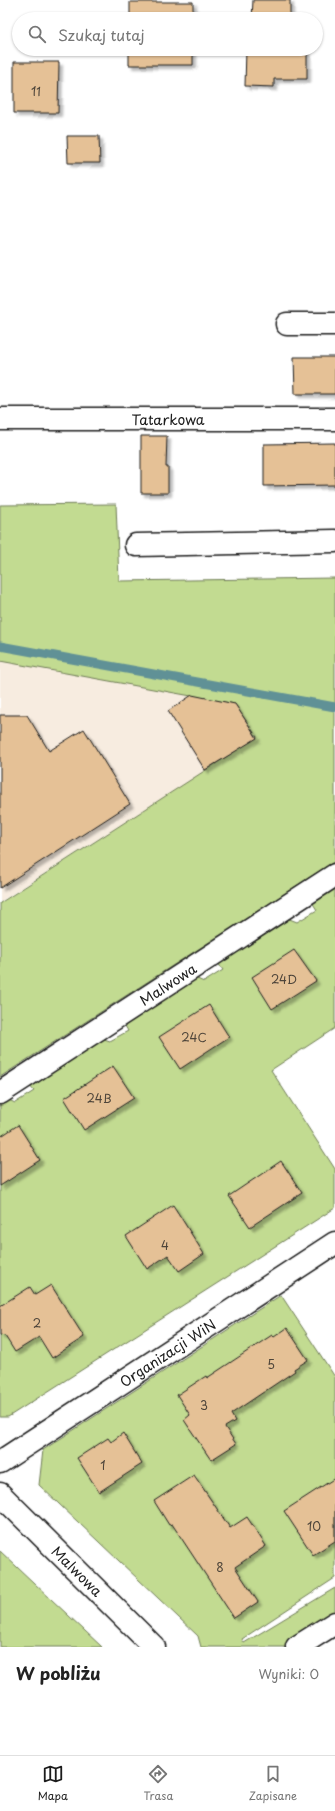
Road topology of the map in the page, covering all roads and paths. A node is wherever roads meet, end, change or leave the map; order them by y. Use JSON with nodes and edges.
{"nodes":[{"id":1,"x":286,"y":324,"type":"dead end"},
{"id":2,"x":335,"y":324,"type":"edge"},
{"id":3,"x":0,"y":419,"type":"edge"},
{"id":4,"x":335,"y":419,"type":"edge"},
{"id":5,"x":335,"y":541,"type":"edge"},
{"id":6,"x":136,"y":545,"type":"dead end"},
{"id":7,"x":335,"y":875,"type":"edge"},
{"id":8,"x":0,"y":1093,"type":"edge"},
{"id":9,"x":335,"y":1243,"type":"edge"},
{"id":10,"x":0,"y":1462,"type":"edge"},
{"id":11,"x":0,"y":1494,"type":"edge"},
{"id":12,"x":335,"y":1624,"type":"edge"},
{"id":13,"x":154,"y":1647,"type":"edge"},
{"id":14,"x":297,"y":1647,"type":"edge"}],
"edges":[{"from":1,"to":2,"type":"street"},
{"from":3,"to":4,"type":"street","name":"Tatarkowa"},
{"from":5,"to":6,"type":"street"},
{"from":7,"to":8,"type":"street","name":"Malwowa"},
{"from":9,"to":10,"type":"street","name":"Organizacji WiN"},
{"from":11,"to":13,"type":"street","name":"Malwowa"},
{"from":12,"to":14,"type":"street"}]}
